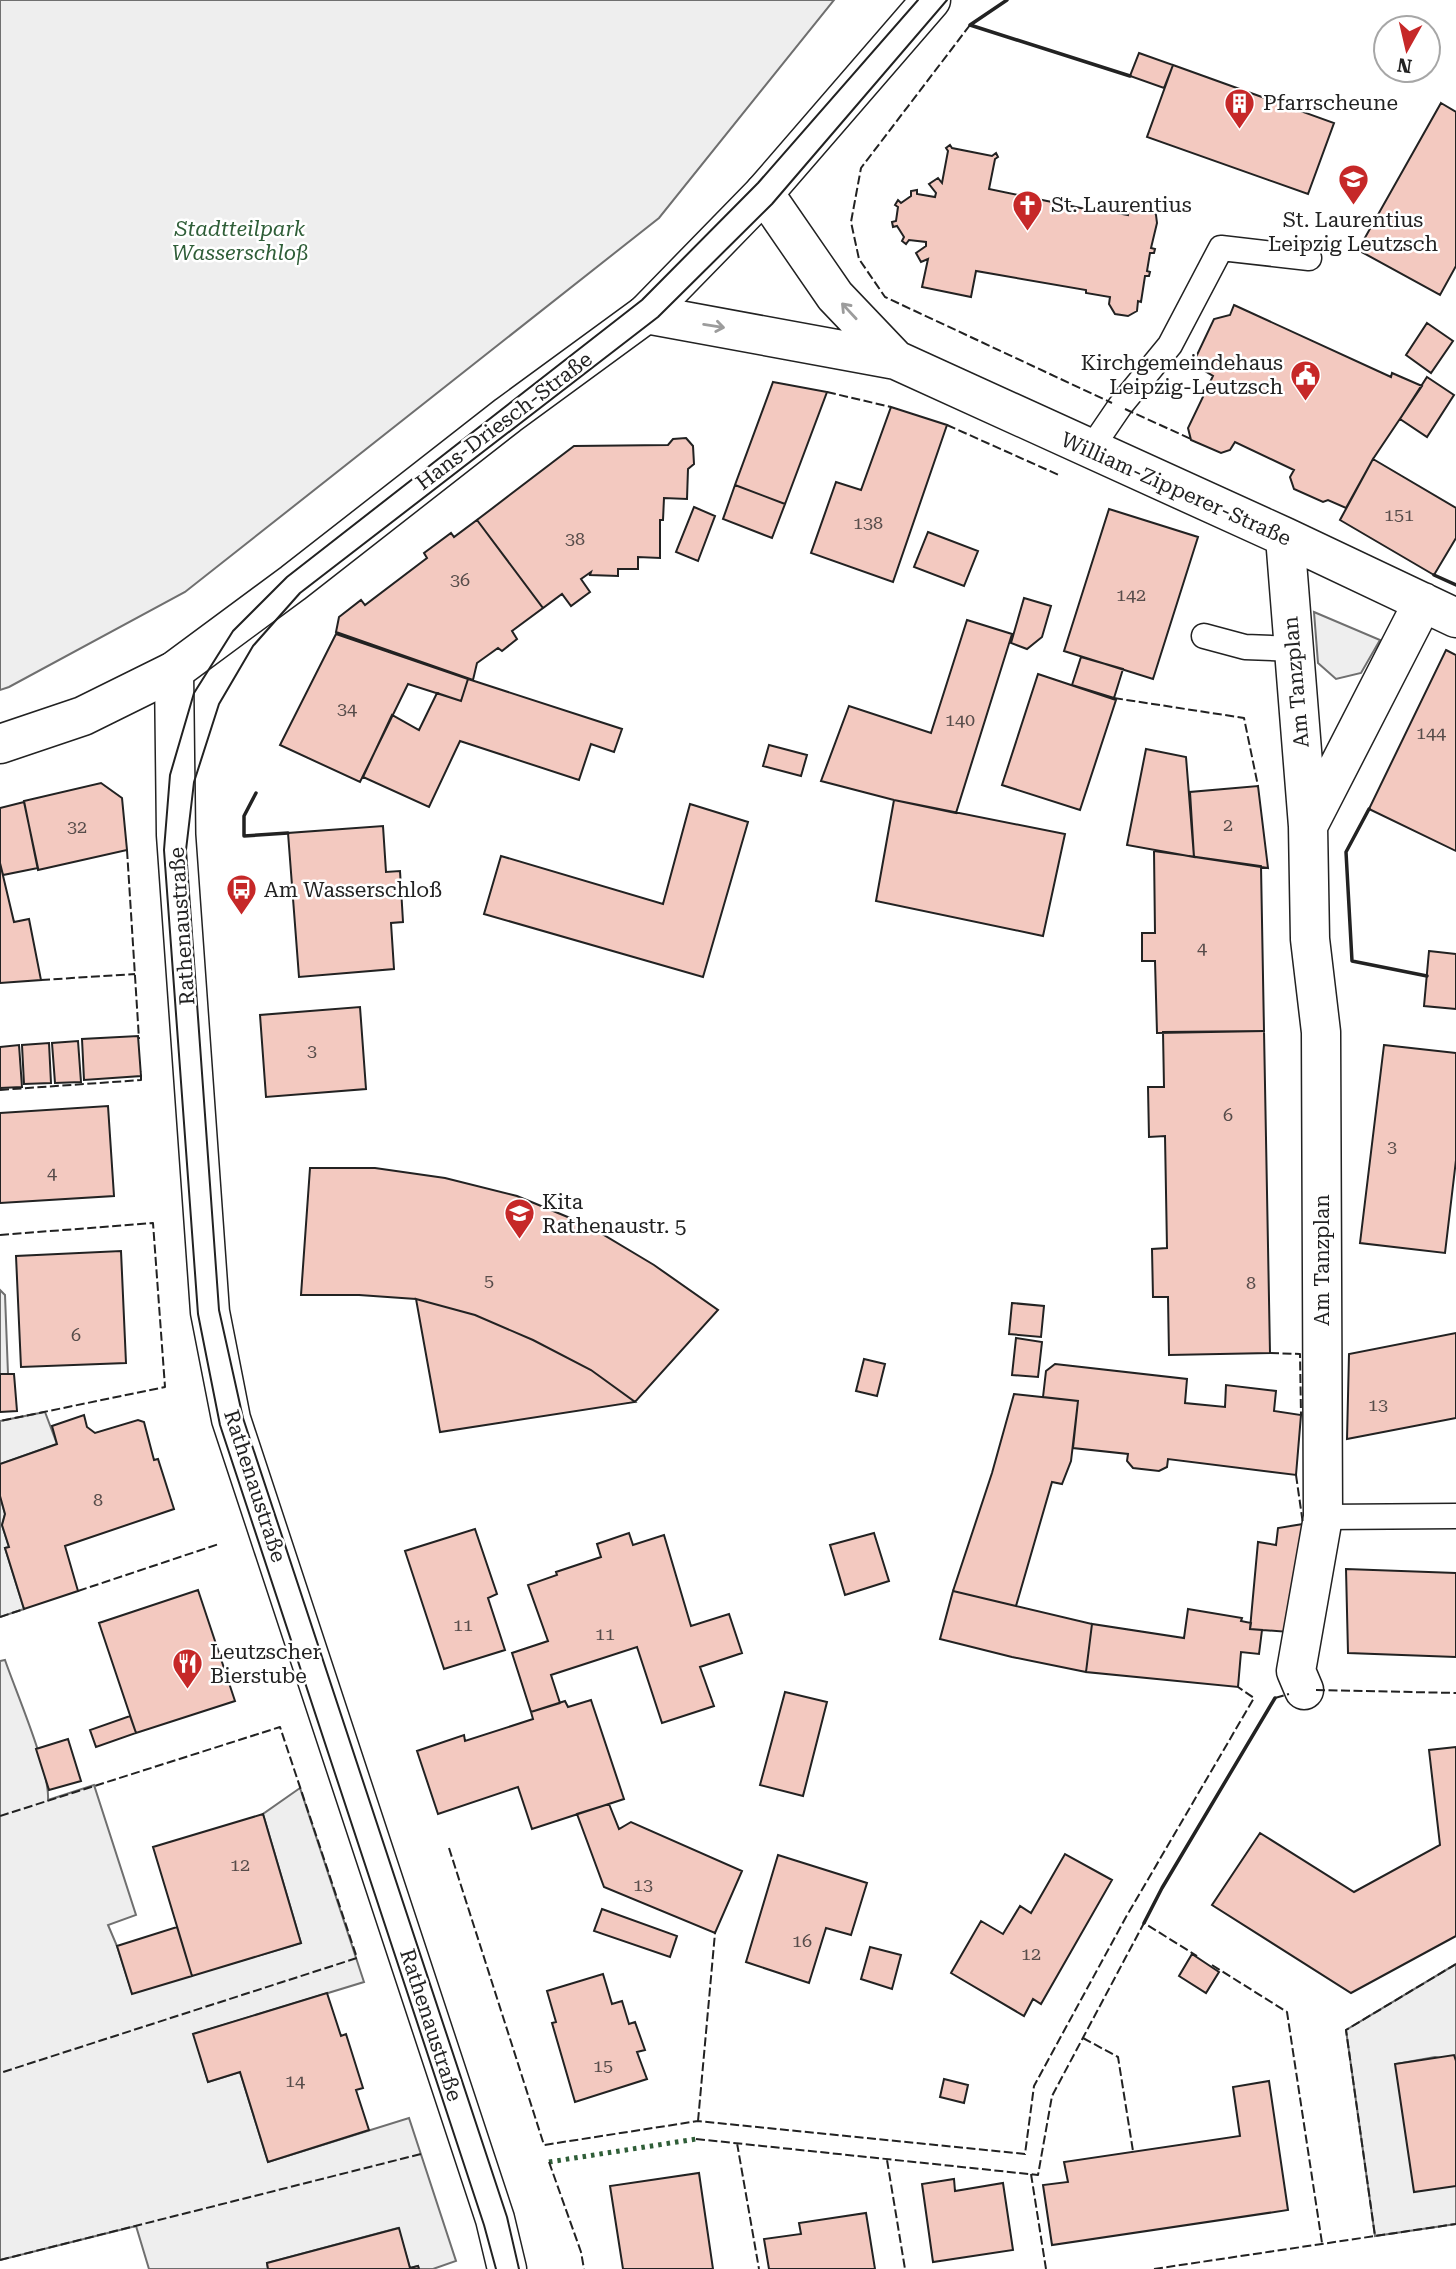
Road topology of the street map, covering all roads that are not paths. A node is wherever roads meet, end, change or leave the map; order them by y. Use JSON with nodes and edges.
{"nodes":[{"id":1,"x":932,"y":0,"type":"edge"},
{"id":2,"x":764,"y":193,"type":"junction"},
{"id":3,"x":1309,"y":258,"type":"dead end"},
{"id":4,"x":646,"y":314,"type":"junction"},
{"id":5,"x":896,"y":360,"type":"junction"},
{"id":6,"x":1090,"y":450,"type":"junction"},
{"id":7,"x":1285,"y":537,"type":"junction"},
{"id":8,"x":1446,"y":608,"type":"edge"},
{"id":9,"x":1204,"y":636,"type":"dead end"},
{"id":10,"x":1294,"y":649,"type":"junction"},
{"id":11,"x":174,"y":671,"type":"junction"},
{"id":12,"x":0,"y":744,"type":"edge"},
{"id":13,"x":1308,"y":826,"type":"junction"},
{"id":14,"x":1456,"y":1516,"type":"edge"},
{"id":15,"x":1323,"y":1517,"type":"junction"},
{"id":16,"x":1304,"y":1690,"type":"dead end"},
{"id":17,"x":507,"y":2269,"type":"edge"}],
"edges":[{"from":1,"to":2,"type":"street","name":"Hans-Driesch-Straße"},
{"from":2,"to":4,"type":"street","name":"Hans-Driesch-Straße"},
{"from":5,"to":2,"type":"street","name":"William-Zipperer-Straße","one_way":true},
{"from":3,"to":6,"type":"lane"},
{"from":4,"to":5,"type":"street","name":"William-Zipperer-Straße","one_way":true},
{"from":4,"to":11,"type":"street","name":"Hans-Driesch-Straße"},
{"from":5,"to":6,"type":"street","name":"William-Zipperer-Straße"},
{"from":6,"to":7,"type":"street","name":"William-Zipperer-Straße"},
{"from":7,"to":8,"type":"street","name":"William-Zipperer-Straße"},
{"from":7,"to":10,"type":"street","name":"Am Tanzplan"},
{"from":8,"to":13,"type":"street","name":"Am Tanzplan"},
{"from":9,"to":10,"type":"lane"},
{"from":10,"to":13,"type":"street","name":"Am Tanzplan"},
{"from":11,"to":12,"type":"street","name":"Hans-Driesch-Straße"},
{"from":11,"to":17,"type":"street","name":"Rathenaustraße"},
{"from":13,"to":15,"type":"street","name":"Am Tanzplan"},
{"from":14,"to":15,"type":"lane"},
{"from":15,"to":16,"type":"street","name":"Am Tanzplan"}]}
